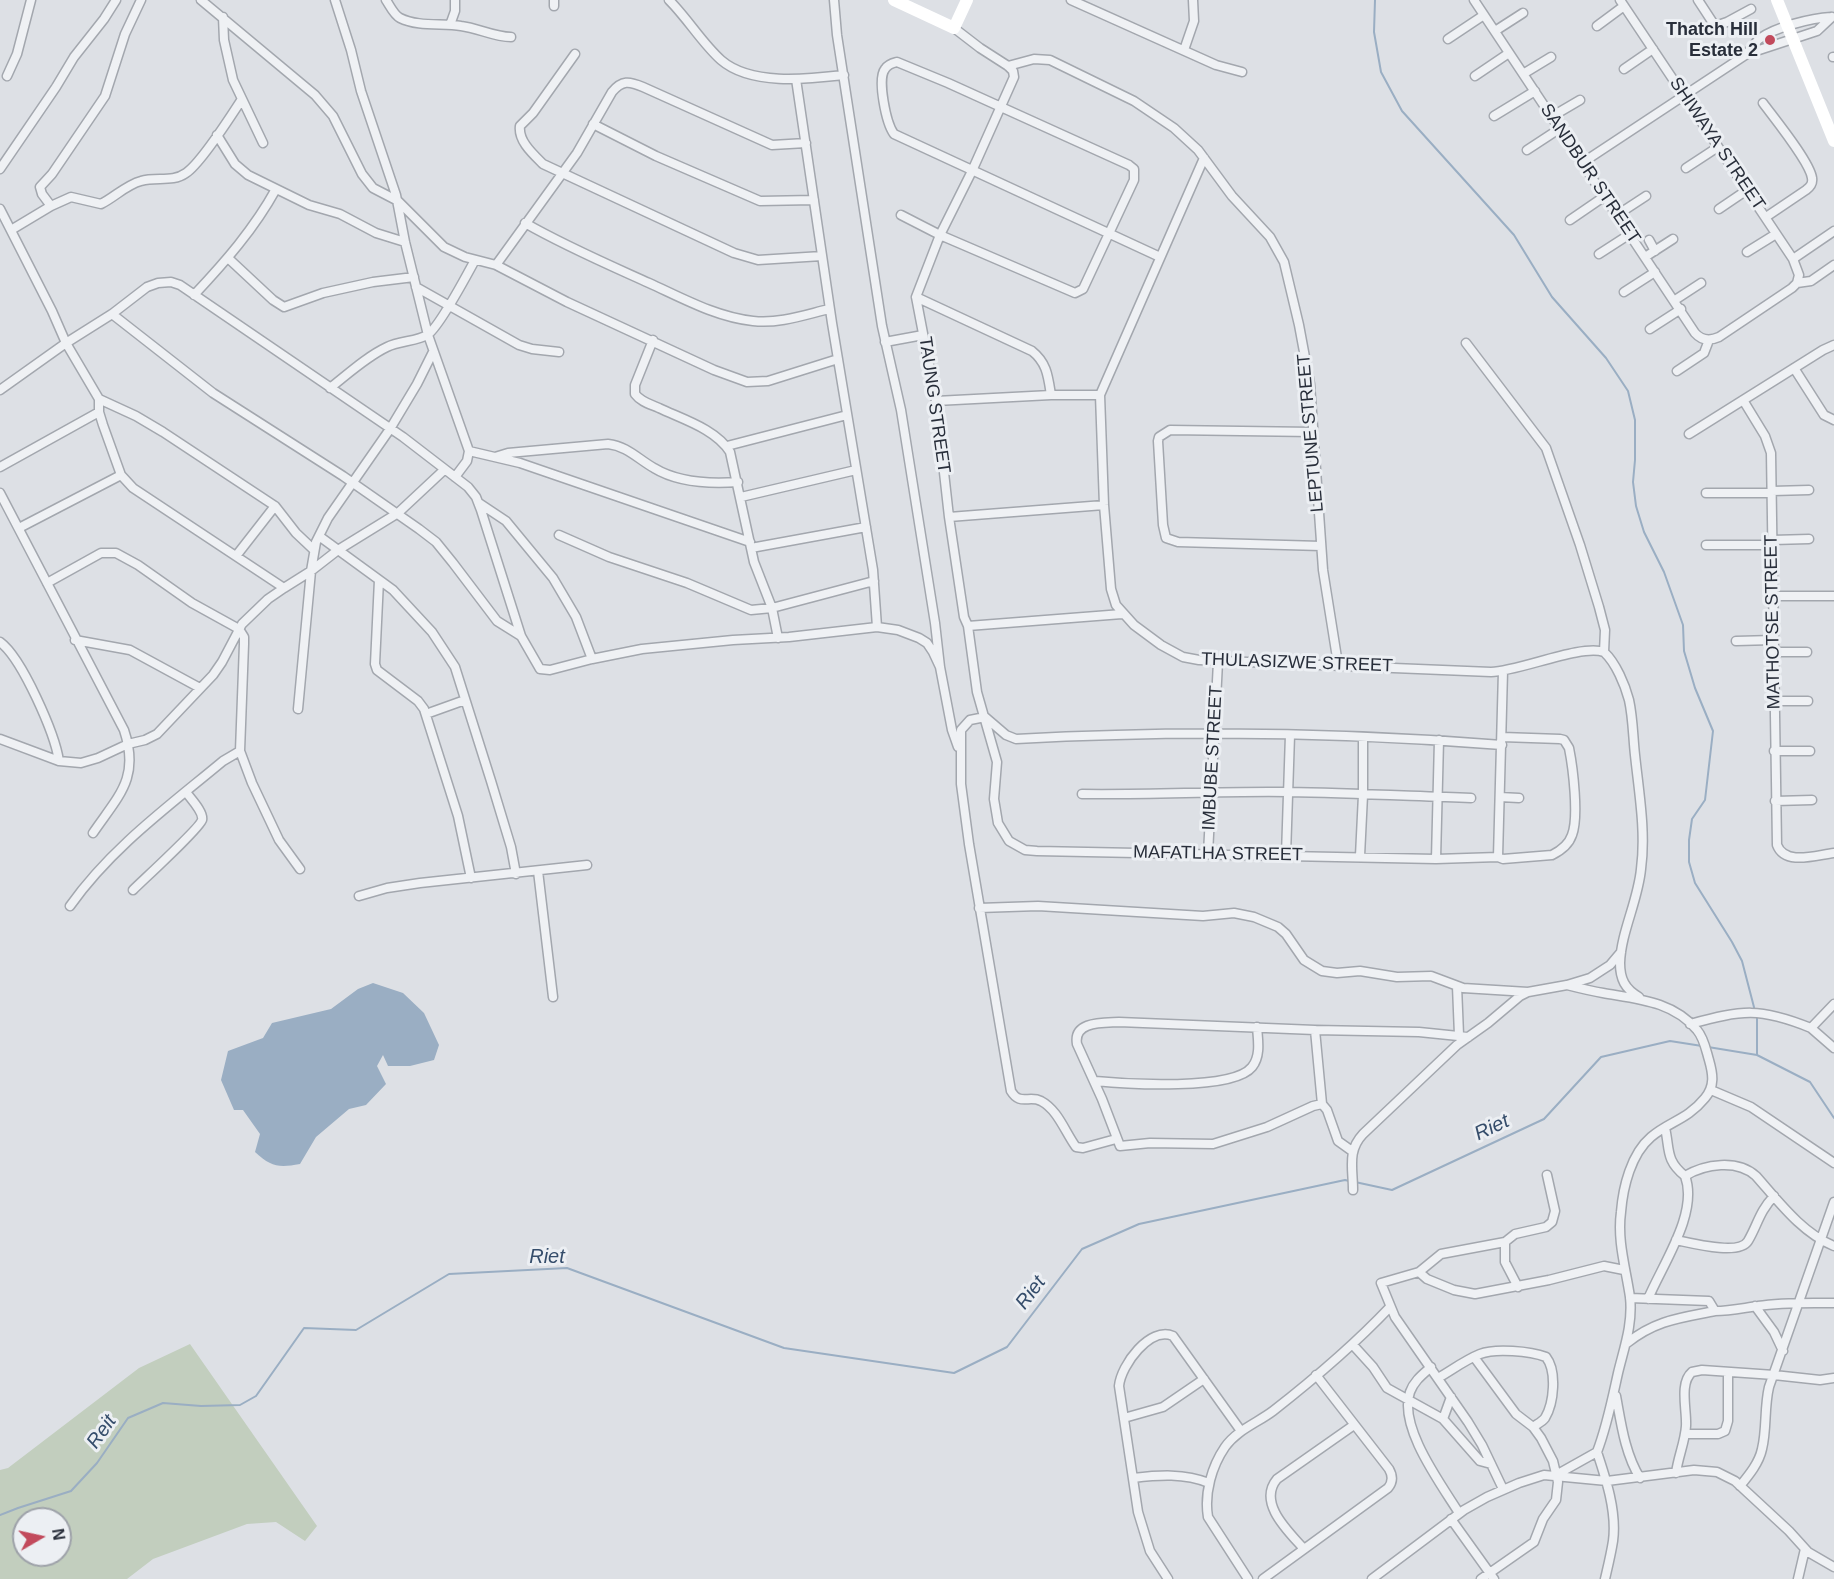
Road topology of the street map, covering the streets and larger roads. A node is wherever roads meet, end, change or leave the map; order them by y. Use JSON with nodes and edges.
{"nodes":[{"id":1,"x":31,"y":0,"type":"edge"},
{"id":2,"x":116,"y":0,"type":"edge"},
{"id":3,"x":141,"y":0,"type":"edge"},
{"id":4,"x":201,"y":0,"type":"edge"},
{"id":5,"x":335,"y":0,"type":"edge"},
{"id":6,"x":386,"y":0,"type":"edge"},
{"id":7,"x":455,"y":0,"type":"edge"},
{"id":8,"x":669,"y":0,"type":"edge"},
{"id":9,"x":834,"y":0,"type":"edge"},
{"id":10,"x":894,"y":0,"type":"edge"},
{"id":11,"x":968,"y":0,"type":"edge"},
{"id":12,"x":1071,"y":0,"type":"edge"},
{"id":13,"x":1193,"y":0,"type":"edge"},
{"id":14,"x":1474,"y":0,"type":"edge"},
{"id":15,"x":1698,"y":0,"type":"edge"},
{"id":16,"x":1777,"y":0,"type":"edge"},
{"id":17,"x":1622,"y":3,"type":"edge"},
{"id":18,"x":1751,"y":9,"type":"dead end"},
{"id":19,"x":1523,"y":13,"type":"dead end"},
{"id":20,"x":1484,"y":15,"type":"junction"},
{"id":21,"x":223,"y":17,"type":"junction"},
{"id":22,"x":1833,"y":17,"type":"edge"},
{"id":23,"x":450,"y":25,"type":"junction"},
{"id":24,"x":1597,"y":26,"type":"dead end"},
{"id":25,"x":954,"y":28,"type":"junction"},
{"id":26,"x":1495,"y":31,"type":"junction"},
{"id":27,"x":1790,"y":33,"type":"junction"},
{"id":28,"x":511,"y":37,"type":"dead end"},
{"id":29,"x":1448,"y":39,"type":"dead end"},
{"id":30,"x":1653,"y":49,"type":"junction"},
{"id":31,"x":1184,"y":50,"type":"junction"},
{"id":32,"x":1509,"y":53,"type":"junction"},
{"id":33,"x":575,"y":54,"type":"dead end"},
{"id":34,"x":1551,"y":57,"type":"dead end"},
{"id":35,"x":1008,"y":66,"type":"junction"},
{"id":36,"x":1624,"y":69,"type":"dead end"},
{"id":37,"x":1242,"y":72,"type":"dead end"},
{"id":38,"x":1523,"y":74,"type":"junction"},
{"id":39,"x":844,"y":75,"type":"junction"},
{"id":40,"x":7,"y":76,"type":"dead end"},
{"id":41,"x":1475,"y":76,"type":"dead end"},
{"id":42,"x":796,"y":79,"type":"junction"},
{"id":43,"x":1535,"y":91,"type":"junction"},
{"id":44,"x":1683,"y":95,"type":"junction"},
{"id":45,"x":242,"y":99,"type":"junction"},
{"id":46,"x":1580,"y":99,"type":"dead end"},
{"id":47,"x":1763,"y":102,"type":"dead end"},
{"id":48,"x":1002,"y":108,"type":"junction"},
{"id":49,"x":1494,"y":116,"type":"dead end"},
{"id":50,"x":1551,"y":117,"type":"junction"},
{"id":51,"x":593,"y":124,"type":"junction"},
{"id":52,"x":1559,"y":129,"type":"junction"},
{"id":53,"x":217,"y":135,"type":"junction"},
{"id":54,"x":1834,"y":141,"type":"edge"},
{"id":55,"x":264,"y":143,"type":"dead end"},
{"id":56,"x":806,"y":143,"type":"junction"},
{"id":57,"x":1718,"y":147,"type":"junction"},
{"id":58,"x":1527,"y":150,"type":"dead end"},
{"id":59,"x":1204,"y":158,"type":"junction"},
{"id":60,"x":1582,"y":163,"type":"junction"},
{"id":61,"x":1686,"y":168,"type":"dead end"},
{"id":62,"x":0,"y":169,"type":"edge"},
{"id":63,"x":972,"y":171,"type":"junction"},
{"id":64,"x":563,"y":173,"type":"junction"},
{"id":65,"x":276,"y":189,"type":"junction"},
{"id":66,"x":1747,"y":190,"type":"junction"},
{"id":67,"x":1605,"y":196,"type":"junction"},
{"id":68,"x":1646,"y":196,"type":"dead end"},
{"id":69,"x":814,"y":200,"type":"junction"},
{"id":70,"x":398,"y":201,"type":"junction"},
{"id":71,"x":51,"y":206,"type":"junction"},
{"id":72,"x":0,"y":209,"type":"edge"},
{"id":73,"x":1719,"y":209,"type":"dead end"},
{"id":74,"x":901,"y":214,"type":"dead end"},
{"id":75,"x":1617,"y":214,"type":"junction"},
{"id":76,"x":1766,"y":217,"type":"junction"},
{"id":77,"x":1570,"y":220,"type":"dead end"},
{"id":78,"x":525,"y":223,"type":"junction"},
{"id":79,"x":11,"y":230,"type":"junction"},
{"id":80,"x":1834,"y":231,"type":"edge"},
{"id":81,"x":1109,"y":234,"type":"junction"},
{"id":82,"x":1630,"y":234,"type":"junction"},
{"id":83,"x":1776,"y":234,"type":"junction"},
{"id":84,"x":940,"y":235,"type":"junction"},
{"id":85,"x":1673,"y":239,"type":"dead end"},
{"id":86,"x":1648,"y":240,"type":"dead end"},
{"id":87,"x":405,"y":242,"type":"junction"},
{"id":88,"x":1656,"y":251,"type":"junction"},
{"id":89,"x":1747,"y":252,"type":"dead end"},
{"id":90,"x":1599,"y":254,"type":"dead end"},
{"id":91,"x":822,"y":256,"type":"junction"},
{"id":92,"x":1160,"y":257,"type":"junction"},
{"id":93,"x":1646,"y":257,"type":"junction"},
{"id":94,"x":228,"y":258,"type":"junction"},
{"id":95,"x":1793,"y":259,"type":"junction"},
{"id":96,"x":475,"y":260,"type":"junction"},
{"id":97,"x":496,"y":265,"type":"junction"},
{"id":98,"x":1834,"y":266,"type":"edge"},
{"id":99,"x":1655,"y":272,"type":"junction"},
{"id":100,"x":414,"y":277,"type":"junction"},
{"id":101,"x":1797,"y":282,"type":"junction"},
{"id":102,"x":1701,"y":283,"type":"dead end"},
{"id":103,"x":416,"y":287,"type":"junction"},
{"id":104,"x":1624,"y":292,"type":"dead end"},
{"id":105,"x":194,"y":295,"type":"junction"},
{"id":106,"x":916,"y":297,"type":"junction"},
{"id":107,"x":1675,"y":300,"type":"junction"},
{"id":108,"x":449,"y":304,"type":"junction"},
{"id":109,"x":830,"y":309,"type":"junction"},
{"id":110,"x":1681,"y":309,"type":"junction"},
{"id":111,"x":112,"y":314,"type":"junction"},
{"id":112,"x":1650,"y":329,"type":"dead end"},
{"id":113,"x":428,"y":335,"type":"junction"},
{"id":114,"x":923,"y":335,"type":"junction"},
{"id":115,"x":653,"y":340,"type":"junction"},
{"id":116,"x":1711,"y":340,"type":"junction"},
{"id":117,"x":885,"y":342,"type":"junction"},
{"id":118,"x":66,"y":343,"type":"junction"},
{"id":119,"x":1466,"y":343,"type":"dead end"},
{"id":120,"x":1834,"y":345,"type":"edge"},
{"id":121,"x":434,"y":352,"type":"junction"},
{"id":122,"x":559,"y":352,"type":"dead end"},
{"id":123,"x":838,"y":359,"type":"junction"},
{"id":124,"x":1794,"y":368,"type":"junction"},
{"id":125,"x":1677,"y":370,"type":"dead end"},
{"id":126,"x":330,"y":388,"type":"junction"},
{"id":127,"x":0,"y":390,"type":"edge"},
{"id":128,"x":1051,"y":395,"type":"junction"},
{"id":129,"x":1100,"y":395,"type":"junction"},
{"id":130,"x":99,"y":399,"type":"junction"},
{"id":131,"x":1743,"y":400,"type":"junction"},
{"id":132,"x":936,"y":401,"type":"junction"},
{"id":133,"x":99,"y":412,"type":"junction"},
{"id":134,"x":847,"y":415,"type":"junction"},
{"id":135,"x":1834,"y":420,"type":"edge"},
{"id":136,"x":390,"y":429,"type":"junction"},
{"id":137,"x":1313,"y":432,"type":"junction"},
{"id":138,"x":1689,"y":434,"type":"dead end"},
{"id":139,"x":726,"y":446,"type":"junction"},
{"id":140,"x":469,"y":451,"type":"junction"},
{"id":141,"x":495,"y":457,"type":"junction"},
{"id":142,"x":0,"y":467,"type":"edge"},
{"id":143,"x":444,"y":470,"type":"junction"},
{"id":144,"x":856,"y":470,"type":"junction"},
{"id":145,"x":121,"y":475,"type":"junction"},
{"id":146,"x":455,"y":477,"type":"junction"},
{"id":147,"x":738,"y":482,"type":"junction"},
{"id":148,"x":353,"y":483,"type":"junction"},
{"id":149,"x":1809,"y":490,"type":"dead end"},
{"id":150,"x":1772,"y":492,"type":"junction"},
{"id":151,"x":0,"y":493,"type":"edge"},
{"id":152,"x":1706,"y":493,"type":"dead end"},
{"id":153,"x":741,"y":497,"type":"junction"},
{"id":154,"x":478,"y":503,"type":"junction"},
{"id":155,"x":1104,"y":505,"type":"junction"},
{"id":156,"x":275,"y":506,"type":"junction"},
{"id":157,"x":398,"y":513,"type":"junction"},
{"id":158,"x":949,"y":517,"type":"junction"},
{"id":159,"x":866,"y":527,"type":"junction"},
{"id":160,"x":19,"y":528,"type":"junction"},
{"id":161,"x":559,"y":535,"type":"dead end"},
{"id":162,"x":319,"y":536,"type":"junction"},
{"id":163,"x":1809,"y":539,"type":"dead end"},
{"id":164,"x":1772,"y":542,"type":"junction"},
{"id":165,"x":750,"y":545,"type":"junction"},
{"id":166,"x":1706,"y":545,"type":"dead end"},
{"id":167,"x":1321,"y":546,"type":"junction"},
{"id":168,"x":314,"y":550,"type":"junction"},
{"id":169,"x":338,"y":550,"type":"junction"},
{"id":170,"x":236,"y":556,"type":"junction"},
{"id":171,"x":311,"y":571,"type":"junction"},
{"id":172,"x":379,"y":580,"type":"junction"},
{"id":173,"x":874,"y":581,"type":"junction"},
{"id":174,"x":47,"y":583,"type":"junction"},
{"id":175,"x":284,"y":588,"type":"junction"},
{"id":176,"x":1773,"y":596,"type":"junction"},
{"id":177,"x":1834,"y":596,"type":"edge"},
{"id":178,"x":772,"y":608,"type":"junction"},
{"id":179,"x":1122,"y":614,"type":"junction"},
{"id":180,"x":968,"y":626,"type":"junction"},
{"id":181,"x":878,"y":627,"type":"junction"},
{"id":182,"x":239,"y":629,"type":"junction"},
{"id":183,"x":521,"y":636,"type":"junction"},
{"id":184,"x":778,"y":638,"type":"junction"},
{"id":185,"x":75,"y":640,"type":"junction"},
{"id":186,"x":1773,"y":640,"type":"junction"},
{"id":187,"x":1736,"y":641,"type":"dead end"},
{"id":188,"x":0,"y":642,"type":"edge"},
{"id":189,"x":1604,"y":652,"type":"junction"},
{"id":190,"x":1773,"y":652,"type":"junction"},
{"id":191,"x":1807,"y":652,"type":"dead end"},
{"id":192,"x":592,"y":658,"type":"junction"},
{"id":193,"x":1218,"y":662,"type":"junction"},
{"id":194,"x":1338,"y":664,"type":"junction"},
{"id":195,"x":940,"y":667,"type":"junction"},
{"id":196,"x":1503,"y":671,"type":"junction"},
{"id":197,"x":200,"y":688,"type":"junction"},
{"id":198,"x":465,"y":700,"type":"junction"},
{"id":199,"x":1774,"y":701,"type":"junction"},
{"id":200,"x":1808,"y":701,"type":"dead end"},
{"id":201,"x":298,"y":709,"type":"dead end"},
{"id":202,"x":426,"y":714,"type":"junction"},
{"id":203,"x":985,"y":717,"type":"junction"},
{"id":204,"x":1214,"y":735,"type":"junction"},
{"id":205,"x":1290,"y":735,"type":"junction"},
{"id":206,"x":1363,"y":737,"type":"junction"},
{"id":207,"x":0,"y":739,"type":"edge"},
{"id":208,"x":1438,"y":740,"type":"junction"},
{"id":209,"x":1502,"y":741,"type":"junction"},
{"id":210,"x":128,"y":744,"type":"junction"},
{"id":211,"x":960,"y":750,"type":"junction"},
{"id":212,"x":240,"y":751,"type":"junction"},
{"id":213,"x":1774,"y":751,"type":"junction"},
{"id":214,"x":1810,"y":751,"type":"dead end"},
{"id":215,"x":59,"y":761,"type":"junction"},
{"id":216,"x":186,"y":792,"type":"junction"},
{"id":217,"x":1288,"y":792,"type":"junction"},
{"id":218,"x":1211,"y":793,"type":"junction"},
{"id":219,"x":1082,"y":794,"type":"dead end"},
{"id":220,"x":1363,"y":795,"type":"junction"},
{"id":221,"x":1437,"y":797,"type":"junction"},
{"id":222,"x":1500,"y":797,"type":"junction"},
{"id":223,"x":1471,"y":798,"type":"dead end"},
{"id":224,"x":1519,"y":798,"type":"dead end"},
{"id":225,"x":1812,"y":800,"type":"dead end"},
{"id":226,"x":1775,"y":801,"type":"junction"},
{"id":227,"x":93,"y":832,"type":"dead end"},
{"id":228,"x":1834,"y":853,"type":"edge"},
{"id":229,"x":1208,"y":854,"type":"junction"},
{"id":230,"x":1286,"y":855,"type":"junction"},
{"id":231,"x":1360,"y":856,"type":"junction"},
{"id":232,"x":1498,"y":857,"type":"junction"},
{"id":233,"x":1436,"y":859,"type":"junction"},
{"id":234,"x":587,"y":865,"type":"dead end"},
{"id":235,"x":300,"y":869,"type":"dead end"},
{"id":236,"x":538,"y":871,"type":"junction"},
{"id":237,"x":516,"y":874,"type":"junction"},
{"id":238,"x":471,"y":878,"type":"junction"},
{"id":239,"x":133,"y":890,"type":"dead end"},
{"id":240,"x":359,"y":896,"type":"dead end"},
{"id":241,"x":70,"y":906,"type":"dead end"},
{"id":242,"x":979,"y":908,"type":"junction"},
{"id":243,"x":1621,"y":952,"type":"junction"},
{"id":244,"x":1567,"y":985,"type":"junction"},
{"id":245,"x":1457,"y":986,"type":"junction"},
{"id":246,"x":1528,"y":992,"type":"junction"},
{"id":247,"x":553,"y":997,"type":"dead end"},
{"id":248,"x":1641,"y":998,"type":"junction"},
{"id":249,"x":1834,"y":1004,"type":"edge"},
{"id":250,"x":1690,"y":1023,"type":"junction"},
{"id":251,"x":1257,"y":1027,"type":"junction"},
{"id":252,"x":1811,"y":1028,"type":"junction"},
{"id":253,"x":1315,"y":1030,"type":"junction"},
{"id":254,"x":1463,"y":1036,"type":"junction"},
{"id":255,"x":1834,"y":1048,"type":"edge"},
{"id":256,"x":1095,"y":1081,"type":"junction"},
{"id":257,"x":1712,"y":1090,"type":"junction"},
{"id":258,"x":1322,"y":1104,"type":"junction"},
{"id":259,"x":1665,"y":1128,"type":"junction"},
{"id":260,"x":1116,"y":1138,"type":"junction"},
{"id":261,"x":1352,"y":1151,"type":"junction"},
{"id":262,"x":1834,"y":1163,"type":"edge"},
{"id":263,"x":1547,"y":1175,"type":"dead end"},
{"id":264,"x":1685,"y":1176,"type":"junction"},
{"id":265,"x":1353,"y":1190,"type":"dead end"},
{"id":266,"x":1774,"y":1196,"type":"junction"},
{"id":267,"x":1834,"y":1202,"type":"edge"},
{"id":268,"x":1676,"y":1240,"type":"junction"},
{"id":269,"x":1821,"y":1241,"type":"junction"},
{"id":270,"x":1505,"y":1242,"type":"junction"},
{"id":271,"x":1834,"y":1246,"type":"edge"},
{"id":272,"x":1624,"y":1270,"type":"junction"},
{"id":273,"x":1419,"y":1272,"type":"junction"},
{"id":274,"x":1518,"y":1287,"type":"junction"},
{"id":275,"x":1630,"y":1298,"type":"junction"},
{"id":276,"x":1648,"y":1299,"type":"junction"},
{"id":277,"x":1800,"y":1302,"type":"junction"},
{"id":278,"x":1834,"y":1303,"type":"edge"},
{"id":279,"x":1755,"y":1306,"type":"junction"},
{"id":280,"x":1390,"y":1307,"type":"junction"},
{"id":281,"x":1715,"y":1311,"type":"junction"},
{"id":282,"x":1627,"y":1343,"type":"junction"},
{"id":283,"x":1353,"y":1345,"type":"junction"},
{"id":284,"x":1783,"y":1351,"type":"junction"},
{"id":285,"x":1474,"y":1357,"type":"junction"},
{"id":286,"x":1431,"y":1367,"type":"junction"},
{"id":287,"x":1728,"y":1372,"type":"junction"},
{"id":288,"x":1316,"y":1375,"type":"junction"},
{"id":289,"x":1774,"y":1375,"type":"junction"},
{"id":290,"x":1438,"y":1378,"type":"junction"},
{"id":291,"x":1834,"y":1378,"type":"edge"},
{"id":292,"x":1204,"y":1379,"type":"junction"},
{"id":293,"x":1614,"y":1390,"type":"junction"},
{"id":294,"x":1451,"y":1396,"type":"junction"},
{"id":295,"x":1408,"y":1400,"type":"junction"},
{"id":296,"x":1124,"y":1418,"type":"junction"},
{"id":297,"x":1443,"y":1419,"type":"junction"},
{"id":298,"x":1354,"y":1425,"type":"junction"},
{"id":299,"x":1533,"y":1427,"type":"junction"},
{"id":300,"x":1241,"y":1431,"type":"junction"},
{"id":301,"x":1685,"y":1434,"type":"junction"},
{"id":302,"x":1597,"y":1452,"type":"junction"},
{"id":303,"x":1491,"y":1464,"type":"junction"},
{"id":304,"x":1676,"y":1473,"type":"junction"},
{"id":305,"x":1556,"y":1475,"type":"junction"},
{"id":306,"x":1132,"y":1478,"type":"junction"},
{"id":307,"x":1640,"y":1478,"type":"junction"},
{"id":308,"x":1607,"y":1481,"type":"junction"},
{"id":309,"x":1209,"y":1483,"type":"junction"},
{"id":310,"x":1740,"y":1486,"type":"junction"},
{"id":311,"x":1503,"y":1489,"type":"junction"},
{"id":312,"x":1460,"y":1513,"type":"junction"},
{"id":313,"x":1451,"y":1519,"type":"junction"},
{"id":314,"x":1304,"y":1549,"type":"junction"},
{"id":315,"x":1805,"y":1549,"type":"junction"},
{"id":316,"x":1834,"y":1567,"type":"edge"},
{"id":317,"x":1492,"y":1576,"type":"edge"},
{"id":318,"x":1168,"y":1579,"type":"edge"},
{"id":319,"x":1248,"y":1579,"type":"edge"},
{"id":320,"x":1263,"y":1579,"type":"edge"},
{"id":321,"x":1372,"y":1579,"type":"edge"},
{"id":322,"x":1481,"y":1579,"type":"edge"},
{"id":323,"x":1605,"y":1579,"type":"edge"},
{"id":324,"x":1798,"y":1579,"type":"edge"}],
"edges":[{"from":1,"to":40,"type":"street"},
{"from":2,"to":62,"type":"street"},
{"from":3,"to":71,"type":"street"},
{"from":4,"to":21,"type":"street"},
{"from":5,"to":70,"type":"street"},
{"from":6,"to":23,"type":"street"},
{"from":7,"to":23,"type":"street"},
{"from":8,"to":42,"type":"street"},
{"from":9,"to":39,"type":"street"},
{"from":10,"to":25,"type":"street"},
{"from":11,"to":25,"type":"street"},
{"from":12,"to":31,"type":"street"},
{"from":13,"to":31,"type":"street"},
{"from":14,"to":20,"type":"street","name":"SANDBUR STREET"},
{"from":15,"to":18,"type":"street"},
{"from":16,"to":27,"type":"street"},
{"from":17,"to":24,"type":"street"},
{"from":17,"to":30,"type":"street","name":"SHIWAYA STREET"},
{"from":19,"to":26,"type":"street"},
{"from":20,"to":26,"type":"street","name":"SANDBUR STREET"},
{"from":20,"to":29,"type":"street"},
{"from":21,"to":45,"type":"street"},
{"from":21,"to":70,"type":"street"},
{"from":22,"to":27,"type":"street"},
{"from":22,"to":27,"type":"street"},
{"from":23,"to":28,"type":"street"},
{"from":25,"to":35,"type":"street"},
{"from":26,"to":32,"type":"street","name":"SANDBUR STREET"},
{"from":27,"to":44,"type":"street"},
{"from":27,"to":54,"type":"street"},
{"from":30,"to":36,"type":"street"},
{"from":30,"to":44,"type":"street","name":"SHIWAYA STREET"},
{"from":31,"to":37,"type":"street"},
{"from":32,"to":38,"type":"street","name":"SANDBUR STREET"},
{"from":32,"to":41,"type":"street"},
{"from":33,"to":64,"type":"street"},
{"from":34,"to":38,"type":"street"},
{"from":35,"to":48,"type":"street"},
{"from":35,"to":59,"type":"street","name":"LEPTUNE STREET"},
{"from":38,"to":43,"type":"street","name":"SANDBUR STREET"},
{"from":39,"to":42,"type":"street"},
{"from":39,"to":117,"type":"street"},
{"from":42,"to":56,"type":"street"},
{"from":43,"to":49,"type":"street"},
{"from":43,"to":50,"type":"street","name":"SANDBUR STREET"},
{"from":44,"to":57,"type":"street","name":"SHIWAYA STREET"},
{"from":44,"to":60,"type":"street"},
{"from":45,"to":53,"type":"street"},
{"from":45,"to":55,"type":"street"},
{"from":46,"to":50,"type":"street"},
{"from":47,"to":76,"type":"street"},
{"from":48,"to":63,"type":"street"},
{"from":48,"to":63,"type":"street"},
{"from":48,"to":81,"type":"street"},
{"from":50,"to":52,"type":"street","name":"SANDBUR STREET"},
{"from":51,"to":56,"type":"street"},
{"from":51,"to":64,"type":"street"},
{"from":51,"to":69,"type":"street"},
{"from":52,"to":58,"type":"street"},
{"from":52,"to":60,"type":"street","name":"SANDBUR STREET"},
{"from":53,"to":65,"type":"street"},
{"from":53,"to":71,"type":"street"},
{"from":56,"to":69,"type":"street"},
{"from":57,"to":61,"type":"street"},
{"from":57,"to":66,"type":"street","name":"SHIWAYA STREET"},
{"from":59,"to":92,"type":"street","name":"THULASIZWE STREET"},
{"from":59,"to":137,"type":"street","name":"LEPTUNE STREET"},
{"from":60,"to":67,"type":"street","name":"SANDBUR STREET"},
{"from":63,"to":81,"type":"street"},
{"from":63,"to":84,"type":"street"},
{"from":64,"to":78,"type":"street"},
{"from":64,"to":91,"type":"street"},
{"from":65,"to":87,"type":"street"},
{"from":65,"to":94,"type":"street"},
{"from":66,"to":73,"type":"street"},
{"from":66,"to":76,"type":"street","name":"SHIWAYA STREET"},
{"from":67,"to":75,"type":"street","name":"SANDBUR STREET"},
{"from":67,"to":77,"type":"street"},
{"from":68,"to":75,"type":"street"},
{"from":69,"to":91,"type":"street"},
{"from":70,"to":87,"type":"street"},
{"from":70,"to":96,"type":"street"},
{"from":71,"to":79,"type":"street"},
{"from":72,"to":79,"type":"street"},
{"from":74,"to":84,"type":"street"},
{"from":75,"to":82,"type":"street","name":"SANDBUR STREET"},
{"from":76,"to":83,"type":"street","name":"SHIWAYA STREET"},
{"from":78,"to":97,"type":"street"},
{"from":78,"to":109,"type":"street"},
{"from":79,"to":118,"type":"street"},
{"from":80,"to":95,"type":"street"},
{"from":81,"to":84,"type":"street"},
{"from":81,"to":92,"type":"street"},
{"from":82,"to":90,"type":"street"},
{"from":82,"to":93,"type":"street","name":"SANDBUR STREET"},
{"from":83,"to":89,"type":"street"},
{"from":83,"to":95,"type":"street","name":"SHIWAYA STREET"},
{"from":84,"to":106,"type":"street"},
{"from":85,"to":88,"type":"street"},
{"from":86,"to":88,"type":"street"},
{"from":87,"to":100,"type":"street"},
{"from":88,"to":93,"type":"street"},
{"from":91,"to":109,"type":"street"},
{"from":92,"to":129,"type":"street","name":"THULASIZWE STREET"},
{"from":93,"to":99,"type":"street","name":"SANDBUR STREET"},
{"from":94,"to":100,"type":"street"},
{"from":94,"to":105,"type":"street"},
{"from":95,"to":101,"type":"street","name":"SHIWAYA STREET"},
{"from":96,"to":97,"type":"street"},
{"from":96,"to":108,"type":"street"},
{"from":97,"to":115,"type":"street"},
{"from":98,"to":101,"type":"street"},
{"from":99,"to":104,"type":"street"},
{"from":99,"to":107,"type":"street","name":"SANDBUR STREET"},
{"from":100,"to":103,"type":"street"},
{"from":101,"to":116,"type":"street"},
{"from":102,"to":107,"type":"street"},
{"from":103,"to":108,"type":"street"},
{"from":103,"to":113,"type":"street"},
{"from":105,"to":111,"type":"street"},
{"from":105,"to":126,"type":"street"},
{"from":106,"to":114,"type":"street","name":"TAUNG STREET"},
{"from":106,"to":128,"type":"street"},
{"from":107,"to":110,"type":"street","name":"SANDBUR STREET"},
{"from":108,"to":113,"type":"street"},
{"from":108,"to":122,"type":"street"},
{"from":109,"to":123,"type":"street"},
{"from":110,"to":112,"type":"street"},
{"from":110,"to":116,"type":"street","name":"SANDBUR STREET"},
{"from":111,"to":118,"type":"street"},
{"from":111,"to":148,"type":"street"},
{"from":113,"to":121,"type":"street"},
{"from":113,"to":126,"type":"street"},
{"from":114,"to":117,"type":"street"},
{"from":114,"to":132,"type":"street","name":"TAUNG STREET"},
{"from":115,"to":123,"type":"street"},
{"from":115,"to":139,"type":"street"},
{"from":116,"to":125,"type":"street"},
{"from":117,"to":195,"type":"street"},
{"from":118,"to":127,"type":"street"},
{"from":118,"to":130,"type":"street"},
{"from":119,"to":189,"type":"street"},
{"from":120,"to":124,"type":"street"},
{"from":121,"to":136,"type":"street"},
{"from":121,"to":140,"type":"street"},
{"from":123,"to":134,"type":"street"},
{"from":124,"to":131,"type":"street"},
{"from":124,"to":135,"type":"street"},
{"from":126,"to":136,"type":"street"},
{"from":128,"to":129,"type":"street"},
{"from":128,"to":132,"type":"street"},
{"from":129,"to":155,"type":"street","name":"THULASIZWE STREET"},
{"from":130,"to":133,"type":"street"},
{"from":130,"to":156,"type":"street"},
{"from":131,"to":138,"type":"street"},
{"from":131,"to":150,"type":"street","name":"MATHOTSE STREET"},
{"from":132,"to":158,"type":"street","name":"TAUNG STREET"},
{"from":133,"to":142,"type":"street"},
{"from":133,"to":145,"type":"street"},
{"from":134,"to":139,"type":"street"},
{"from":134,"to":144,"type":"street"},
{"from":136,"to":143,"type":"street"},
{"from":136,"to":148,"type":"street"},
{"from":137,"to":167,"type":"street","name":"LEPTUNE STREET"},
{"from":137,"to":167,"type":"street"},
{"from":139,"to":147,"type":"street"},
{"from":140,"to":141,"type":"street"},
{"from":140,"to":146,"type":"street"},
{"from":141,"to":147,"type":"street"},
{"from":141,"to":165,"type":"street"},
{"from":143,"to":146,"type":"street"},
{"from":143,"to":157,"type":"street"},
{"from":144,"to":153,"type":"street"},
{"from":144,"to":159,"type":"street"},
{"from":145,"to":160,"type":"street"},
{"from":145,"to":170,"type":"street"},
{"from":146,"to":154,"type":"street"},
{"from":147,"to":153,"type":"street"},
{"from":148,"to":157,"type":"street"},
{"from":148,"to":162,"type":"street"},
{"from":149,"to":150,"type":"street"},
{"from":150,"to":152,"type":"street"},
{"from":150,"to":164,"type":"street","name":"MATHOTSE STREET"},
{"from":151,"to":160,"type":"street"},
{"from":153,"to":165,"type":"street"},
{"from":154,"to":183,"type":"street"},
{"from":154,"to":192,"type":"street"},
{"from":155,"to":158,"type":"street"},
{"from":155,"to":179,"type":"street","name":"THULASIZWE STREET"},
{"from":156,"to":168,"type":"street"},
{"from":156,"to":170,"type":"street"},
{"from":157,"to":169,"type":"street"},
{"from":157,"to":183,"type":"street"},
{"from":158,"to":180,"type":"street","name":"TAUNG STREET"},
{"from":159,"to":165,"type":"street"},
{"from":159,"to":173,"type":"street"},
{"from":160,"to":174,"type":"street"},
{"from":161,"to":178,"type":"street"},
{"from":162,"to":168,"type":"street"},
{"from":162,"to":169,"type":"street"},
{"from":163,"to":164,"type":"street"},
{"from":164,"to":166,"type":"street"},
{"from":164,"to":176,"type":"street","name":"MATHOTSE STREET"},
{"from":165,"to":178,"type":"street"},
{"from":167,"to":194,"type":"street","name":"LEPTUNE STREET"},
{"from":168,"to":171,"type":"street"},
{"from":169,"to":171,"type":"street"},
{"from":169,"to":172,"type":"street"},
{"from":170,"to":175,"type":"street"},
{"from":171,"to":175,"type":"street"},
{"from":171,"to":201,"type":"street"},
{"from":172,"to":198,"type":"street"},
{"from":172,"to":202,"type":"street"},
{"from":173,"to":178,"type":"street"},
{"from":173,"to":181,"type":"street"},
{"from":174,"to":182,"type":"street"},
{"from":174,"to":185,"type":"street"},
{"from":175,"to":182,"type":"street"},
{"from":176,"to":177,"type":"street"},
{"from":176,"to":186,"type":"street","name":"MATHOTSE STREET"},
{"from":178,"to":184,"type":"street"},
{"from":179,"to":180,"type":"street"},
{"from":179,"to":193,"type":"street","name":"THULASIZWE STREET"},
{"from":180,"to":203,"type":"street","name":"TAUNG STREET"},
{"from":181,"to":184,"type":"street"},
{"from":181,"to":195,"type":"street"},
{"from":182,"to":197,"type":"street"},
{"from":182,"to":212,"type":"street"},
{"from":183,"to":192,"type":"street"},
{"from":184,"to":192,"type":"street"},
{"from":185,"to":197,"type":"street"},
{"from":185,"to":210,"type":"street"},
{"from":186,"to":187,"type":"street"},
{"from":186,"to":190,"type":"street","name":"MATHOTSE STREET"},
{"from":188,"to":215,"type":"street"},
{"from":189,"to":196,"type":"street","name":"THULASIZWE STREET"},
{"from":189,"to":243,"type":"street"},
{"from":190,"to":191,"type":"street"},
{"from":190,"to":199,"type":"street","name":"MATHOTSE STREET"},
{"from":193,"to":194,"type":"street","name":"THULASIZWE STREET"},
{"from":193,"to":204,"type":"street","name":"IMBUBE STREET"},
{"from":194,"to":196,"type":"street","name":"THULASIZWE STREET"},
{"from":195,"to":211,"type":"street"},
{"from":196,"to":209,"type":"street"},
{"from":197,"to":210,"type":"street"},
{"from":198,"to":202,"type":"street"},
{"from":198,"to":237,"type":"street"},
{"from":199,"to":200,"type":"street"},
{"from":199,"to":213,"type":"street","name":"MATHOTSE STREET"},
{"from":202,"to":238,"type":"street"},
{"from":203,"to":204,"type":"street"},
{"from":203,"to":211,"type":"street"},
{"from":203,"to":229,"type":"street","name":"MAFATLHA STREET"},
{"from":204,"to":205,"type":"street"},
{"from":204,"to":218,"type":"street","name":"IMBUBE STREET"},
{"from":205,"to":206,"type":"street"},
{"from":205,"to":217,"type":"street"},
{"from":206,"to":208,"type":"street"},
{"from":206,"to":220,"type":"street"},
{"from":207,"to":215,"type":"street"},
{"from":208,"to":209,"type":"street"},
{"from":208,"to":221,"type":"street"},
{"from":209,"to":222,"type":"street"},
{"from":209,"to":232,"type":"street","name":"MAFATLHA STREET"},
{"from":210,"to":215,"type":"street"},
{"from":210,"to":227,"type":"street"},
{"from":211,"to":242,"type":"street"},
{"from":212,"to":216,"type":"street"},
{"from":212,"to":235,"type":"street"},
{"from":213,"to":214,"type":"street"},
{"from":213,"to":226,"type":"street","name":"MATHOTSE STREET"},
{"from":216,"to":239,"type":"street"},
{"from":216,"to":241,"type":"street"},
{"from":217,"to":218,"type":"street"},
{"from":217,"to":220,"type":"street"},
{"from":217,"to":230,"type":"street"},
{"from":218,"to":219,"type":"street"},
{"from":218,"to":229,"type":"street","name":"IMBUBE STREET"},
{"from":220,"to":221,"type":"street"},
{"from":220,"to":231,"type":"street"},
{"from":221,"to":223,"type":"street"},
{"from":221,"to":233,"type":"street"},
{"from":222,"to":224,"type":"street"},
{"from":222,"to":232,"type":"street"},
{"from":225,"to":226,"type":"street"},
{"from":226,"to":228,"type":"street","name":"MATHOTSE STREET"},
{"from":229,"to":230,"type":"street","name":"MAFATLHA STREET"},
{"from":230,"to":231,"type":"street","name":"MAFATLHA STREET"},
{"from":231,"to":233,"type":"street","name":"MAFATLHA STREET"},
{"from":232,"to":233,"type":"street","name":"MAFATLHA STREET"},
{"from":234,"to":236,"type":"street"},
{"from":236,"to":237,"type":"street"},
{"from":236,"to":247,"type":"street"},
{"from":237,"to":238,"type":"street"},
{"from":238,"to":240,"type":"street"},
{"from":242,"to":245,"type":"street"},
{"from":242,"to":260,"type":"street"},
{"from":243,"to":244,"type":"street"},
{"from":243,"to":248,"type":"street"},
{"from":244,"to":246,"type":"street"},
{"from":244,"to":248,"type":"street"},
{"from":245,"to":246,"type":"street"},
{"from":245,"to":254,"type":"street"},
{"from":246,"to":254,"type":"street"},
{"from":248,"to":250,"type":"street"},
{"from":249,"to":252,"type":"street"},
{"from":250,"to":252,"type":"street"},
{"from":250,"to":257,"type":"street"},
{"from":251,"to":253,"type":"street"},
{"from":251,"to":256,"type":"street"},
{"from":251,"to":256,"type":"street"},
{"from":252,"to":255,"type":"street"},
{"from":253,"to":254,"type":"street"},
{"from":253,"to":258,"type":"street"},
{"from":254,"to":261,"type":"street"},
{"from":256,"to":260,"type":"street"},
{"from":257,"to":259,"type":"street"},
{"from":257,"to":262,"type":"street"},
{"from":258,"to":260,"type":"street"},
{"from":258,"to":261,"type":"street"},
{"from":259,"to":264,"type":"street"},
{"from":259,"to":272,"type":"street"},
{"from":261,"to":265,"type":"street"},
{"from":263,"to":270,"type":"street"},
{"from":264,"to":266,"type":"street"},
{"from":264,"to":268,"type":"street"},
{"from":266,"to":268,"type":"street"},
{"from":266,"to":269,"type":"street"},
{"from":267,"to":269,"type":"street"},
{"from":268,"to":276,"type":"street"},
{"from":269,"to":271,"type":"street"},
{"from":269,"to":277,"type":"street"},
{"from":270,"to":273,"type":"street"},
{"from":270,"to":274,"type":"street"},
{"from":272,"to":274,"type":"street"},
{"from":272,"to":275,"type":"street"},
{"from":273,"to":274,"type":"street"},
{"from":273,"to":280,"type":"street"},
{"from":275,"to":276,"type":"street"},
{"from":275,"to":282,"type":"street"},
{"from":276,"to":281,"type":"street"},
{"from":277,"to":278,"type":"street"},
{"from":277,"to":279,"type":"street"},
{"from":277,"to":284,"type":"street"},
{"from":279,"to":281,"type":"street"},
{"from":279,"to":284,"type":"street"},
{"from":280,"to":283,"type":"street"},
{"from":280,"to":286,"type":"street"},
{"from":281,"to":282,"type":"street"},
{"from":282,"to":293,"type":"street"},
{"from":283,"to":288,"type":"street"},
{"from":283,"to":295,"type":"street"},
{"from":284,"to":289,"type":"street"},
{"from":285,"to":290,"type":"street"},
{"from":285,"to":299,"type":"street"},
{"from":285,"to":299,"type":"street"},
{"from":286,"to":290,"type":"street"},
{"from":286,"to":295,"type":"street"},
{"from":287,"to":289,"type":"street"},
{"from":287,"to":301,"type":"street"},
{"from":287,"to":301,"type":"street"},
{"from":288,"to":298,"type":"street"},
{"from":288,"to":300,"type":"street"},
{"from":289,"to":291,"type":"street"},
{"from":289,"to":310,"type":"street"},
{"from":290,"to":294,"type":"street"},
{"from":292,"to":296,"type":"street"},
{"from":292,"to":296,"type":"street"},
{"from":292,"to":300,"type":"street"},
{"from":293,"to":302,"type":"street"},
{"from":293,"to":307,"type":"street"},
{"from":294,"to":297,"type":"street"},
{"from":294,"to":303,"type":"street"},
{"from":295,"to":297,"type":"street"},
{"from":295,"to":312,"type":"street"},
{"from":296,"to":306,"type":"street"},
{"from":297,"to":303,"type":"street"},
{"from":298,"to":314,"type":"street"},
{"from":298,"to":314,"type":"street"},
{"from":299,"to":305,"type":"street"},
{"from":300,"to":309,"type":"street"},
{"from":301,"to":304,"type":"street"},
{"from":302,"to":305,"type":"street"},
{"from":302,"to":308,"type":"street"},
{"from":303,"to":311,"type":"street"},
{"from":304,"to":307,"type":"street"},
{"from":304,"to":310,"type":"street"},
{"from":305,"to":308,"type":"street"},
{"from":305,"to":311,"type":"street"},
{"from":305,"to":317,"type":"street"},
{"from":306,"to":309,"type":"street"},
{"from":306,"to":318,"type":"street"},
{"from":307,"to":308,"type":"street"},
{"from":308,"to":323,"type":"street"},
{"from":309,"to":319,"type":"street"},
{"from":310,"to":315,"type":"street"},
{"from":311,"to":312,"type":"street"},
{"from":312,"to":313,"type":"street"},
{"from":313,"to":317,"type":"street"},
{"from":313,"to":321,"type":"street"},
{"from":314,"to":320,"type":"street"},
{"from":315,"to":316,"type":"street"},
{"from":315,"to":324,"type":"street"},
{"from":317,"to":322,"type":"street"}]}
